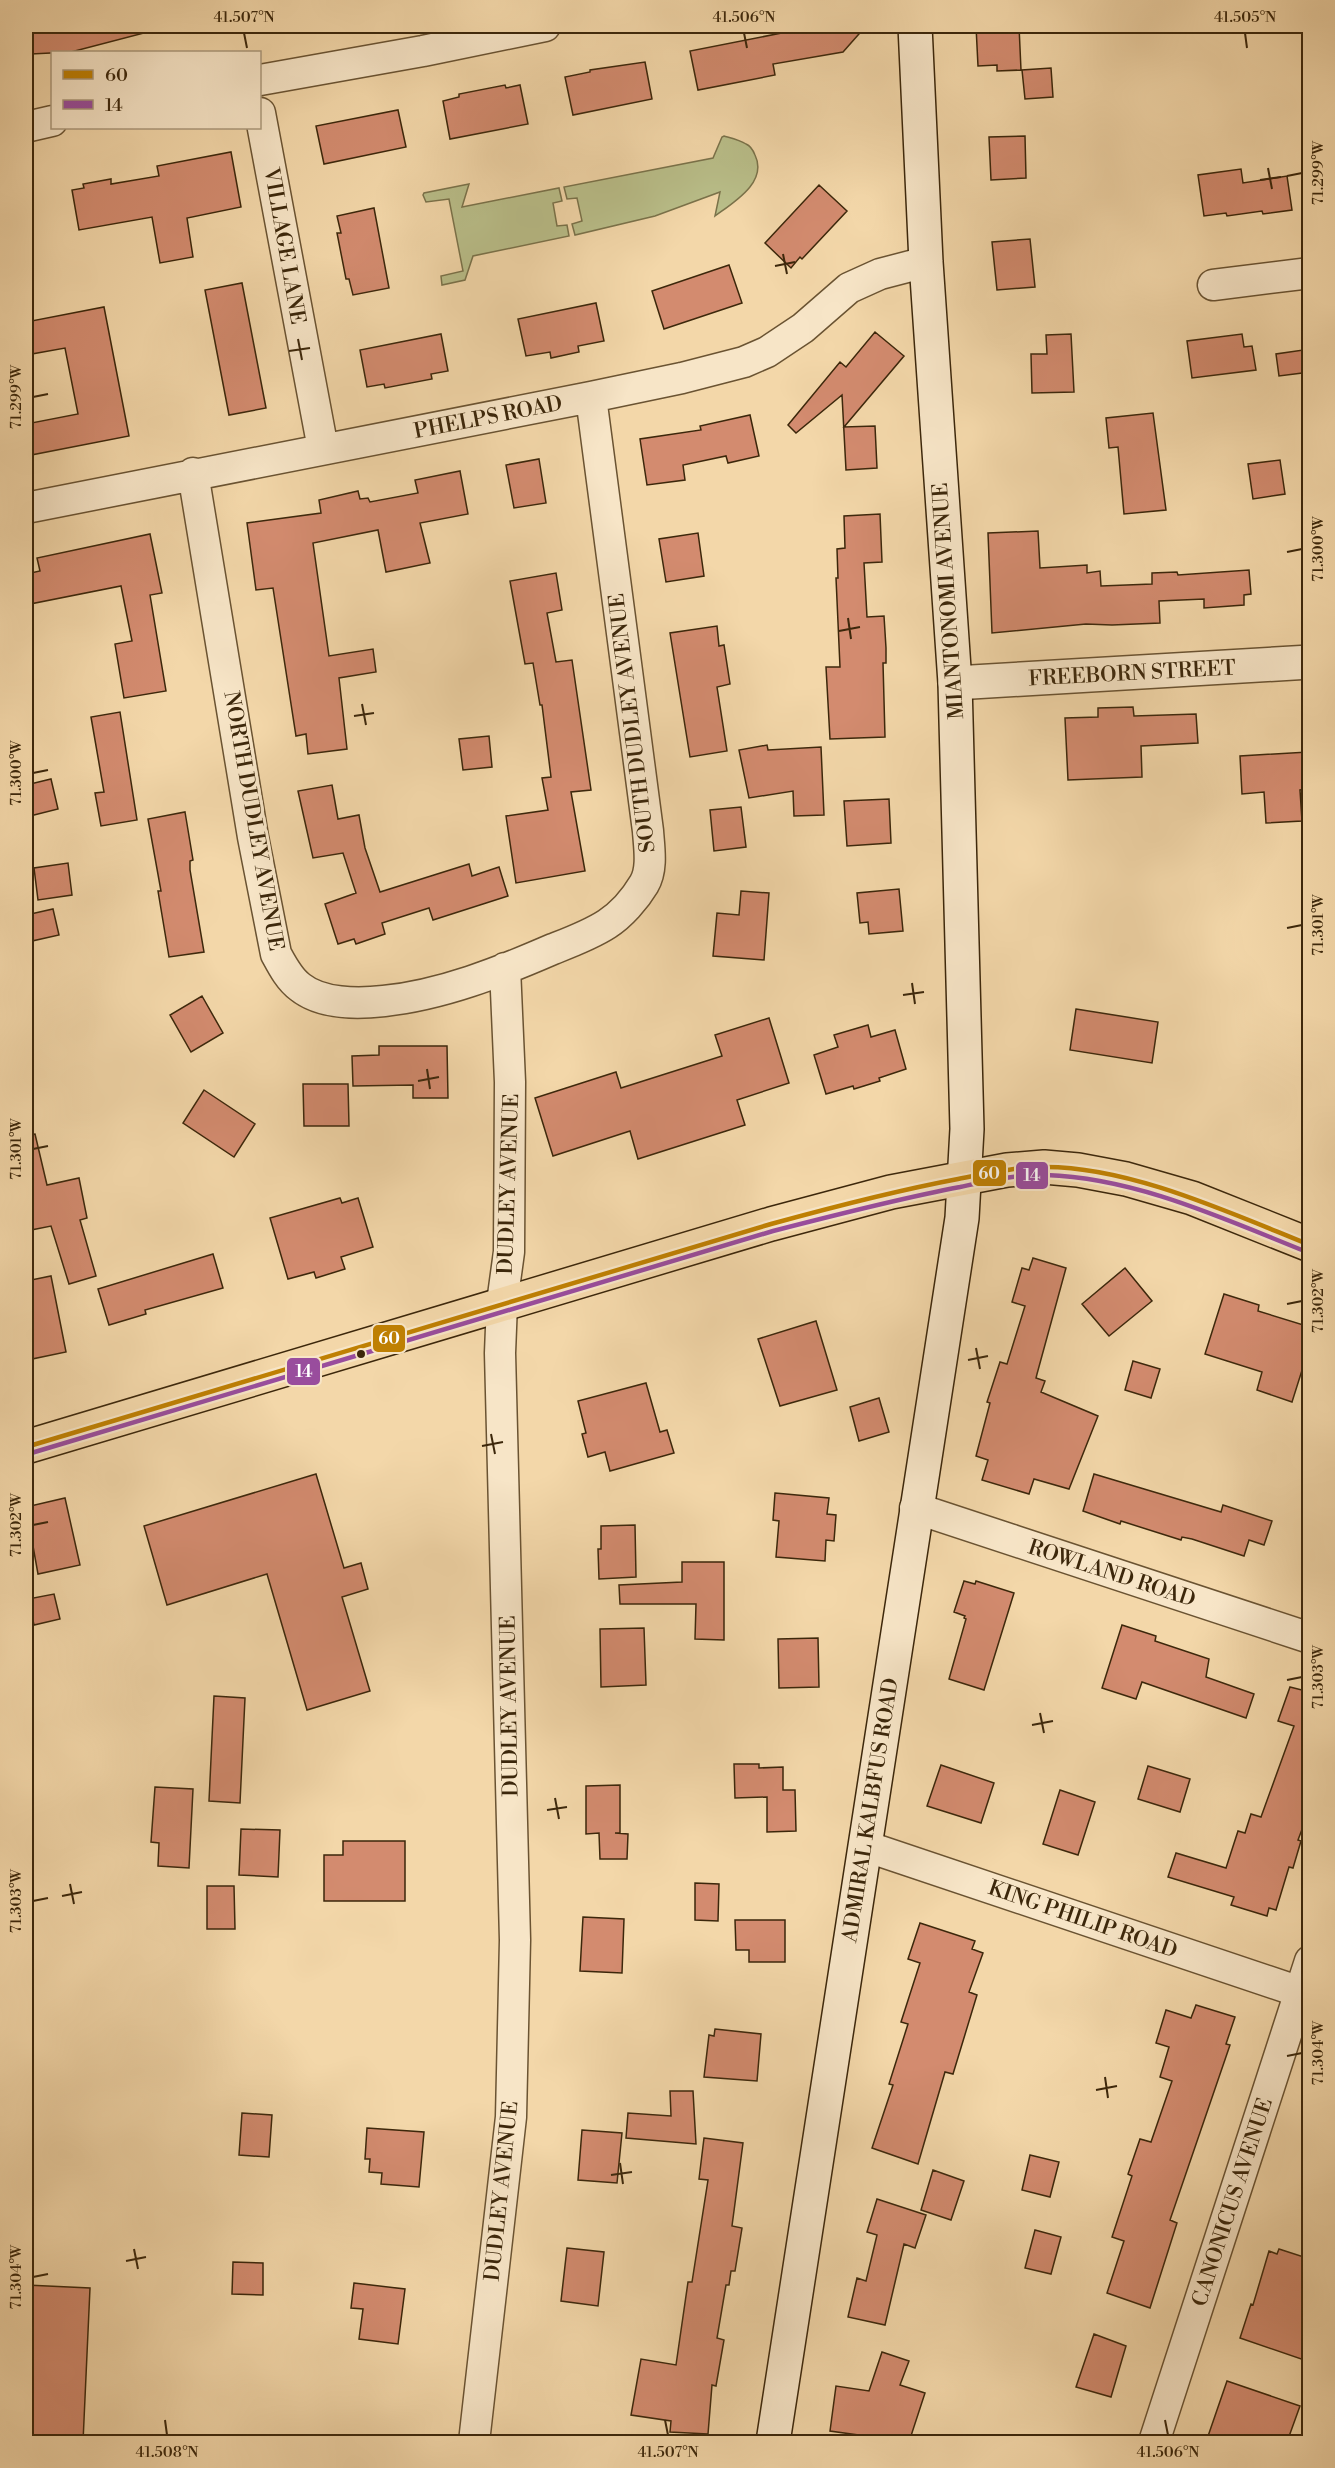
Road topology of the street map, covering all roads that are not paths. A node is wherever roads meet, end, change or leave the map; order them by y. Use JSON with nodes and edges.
{"nodes":[{"id":1,"x":545,"y":26,"type":"edge"},
{"id":2,"x":915,"y":26,"type":"edge"},
{"id":3,"x":261,"y":80,"type":"edge"},
{"id":4,"x":261,"y":118,"type":"edge"},
{"id":5,"x":51,"y":122,"type":"edge"},
{"id":6,"x":26,"y":127,"type":"edge"},
{"id":7,"x":926,"y":262,"type":"junction"},
{"id":8,"x":1310,"y":273,"type":"edge"},
{"id":9,"x":1213,"y":285,"type":"dead end"},
{"id":10,"x":591,"y":397,"type":"junction"},
{"id":11,"x":323,"y":449,"type":"junction"},
{"id":12,"x":193,"y":474,"type":"junction"},
{"id":13,"x":26,"y":507,"type":"edge"},
{"id":14,"x":1310,"y":662,"type":"edge"},
{"id":15,"x":955,"y":683,"type":"junction"},
{"id":16,"x":505,"y":968,"type":"junction"},
{"id":17,"x":965,"y":1178,"type":"junction"},
{"id":18,"x":1310,"y":1245,"type":"edge"},
{"id":19,"x":502,"y":1303,"type":"junction"},
{"id":20,"x":26,"y":1448,"type":"edge"},
{"id":21,"x":915,"y":1509,"type":"junction"},
{"id":22,"x":1310,"y":1638,"type":"edge"},
{"id":23,"x":865,"y":1846,"type":"junction"},
{"id":24,"x":1310,"y":1961,"type":"edge"},
{"id":25,"x":1300,"y":1992,"type":"junction"},
{"id":26,"x":474,"y":2442,"type":"edge"},
{"id":27,"x":773,"y":2442,"type":"edge"},
{"id":28,"x":1154,"y":2442,"type":"edge"}],
"edges":[{"from":1,"to":3,"type":"street"},
{"from":2,"to":7,"type":"main road","name":"MIANTONOMI AVENUE"},
{"from":4,"to":11,"type":"street","name":"VILLAGE LANE"},
{"from":5,"to":6,"type":"street"},
{"from":7,"to":10,"type":"street","name":"PHELPS ROAD"},
{"from":7,"to":15,"type":"main road","name":"MIANTONOMI AVENUE"},
{"from":8,"to":9,"type":"street"},
{"from":10,"to":11,"type":"street","name":"PHELPS ROAD"},
{"from":10,"to":16,"type":"street","name":"SOUTH DUDLEY AVENUE"},
{"from":11,"to":12,"type":"street","name":"PHELPS ROAD"},
{"from":12,"to":13,"type":"street","name":"PHELPS ROAD"},
{"from":12,"to":16,"type":"street","name":"NORTH DUDLEY AVENUE"},
{"from":14,"to":15,"type":"main road","name":"FREEBORN STREET"},
{"from":15,"to":17,"type":"main road","name":"MIANTONOMI AVENUE"},
{"from":16,"to":19,"type":"street","name":"DUDLEY AVENUE"},
{"from":17,"to":18,"type":"main road"},
{"from":17,"to":19,"type":"main road"},
{"from":17,"to":21,"type":"main road","name":"ADMIRAL KALBFUS ROAD"},
{"from":19,"to":20,"type":"main road"},
{"from":19,"to":26,"type":"street","name":"DUDLEY AVENUE"},
{"from":21,"to":22,"type":"street","name":"ROWLAND ROAD"},
{"from":21,"to":23,"type":"main road","name":"ADMIRAL KALBFUS ROAD"},
{"from":23,"to":25,"type":"street","name":"KING PHILIP ROAD"},
{"from":23,"to":27,"type":"main road","name":"ADMIRAL KALBFUS ROAD"},
{"from":24,"to":25,"type":"street","name":"CANONICUS AVENUE"},
{"from":25,"to":28,"type":"street","name":"CANONICUS AVENUE"}]}
